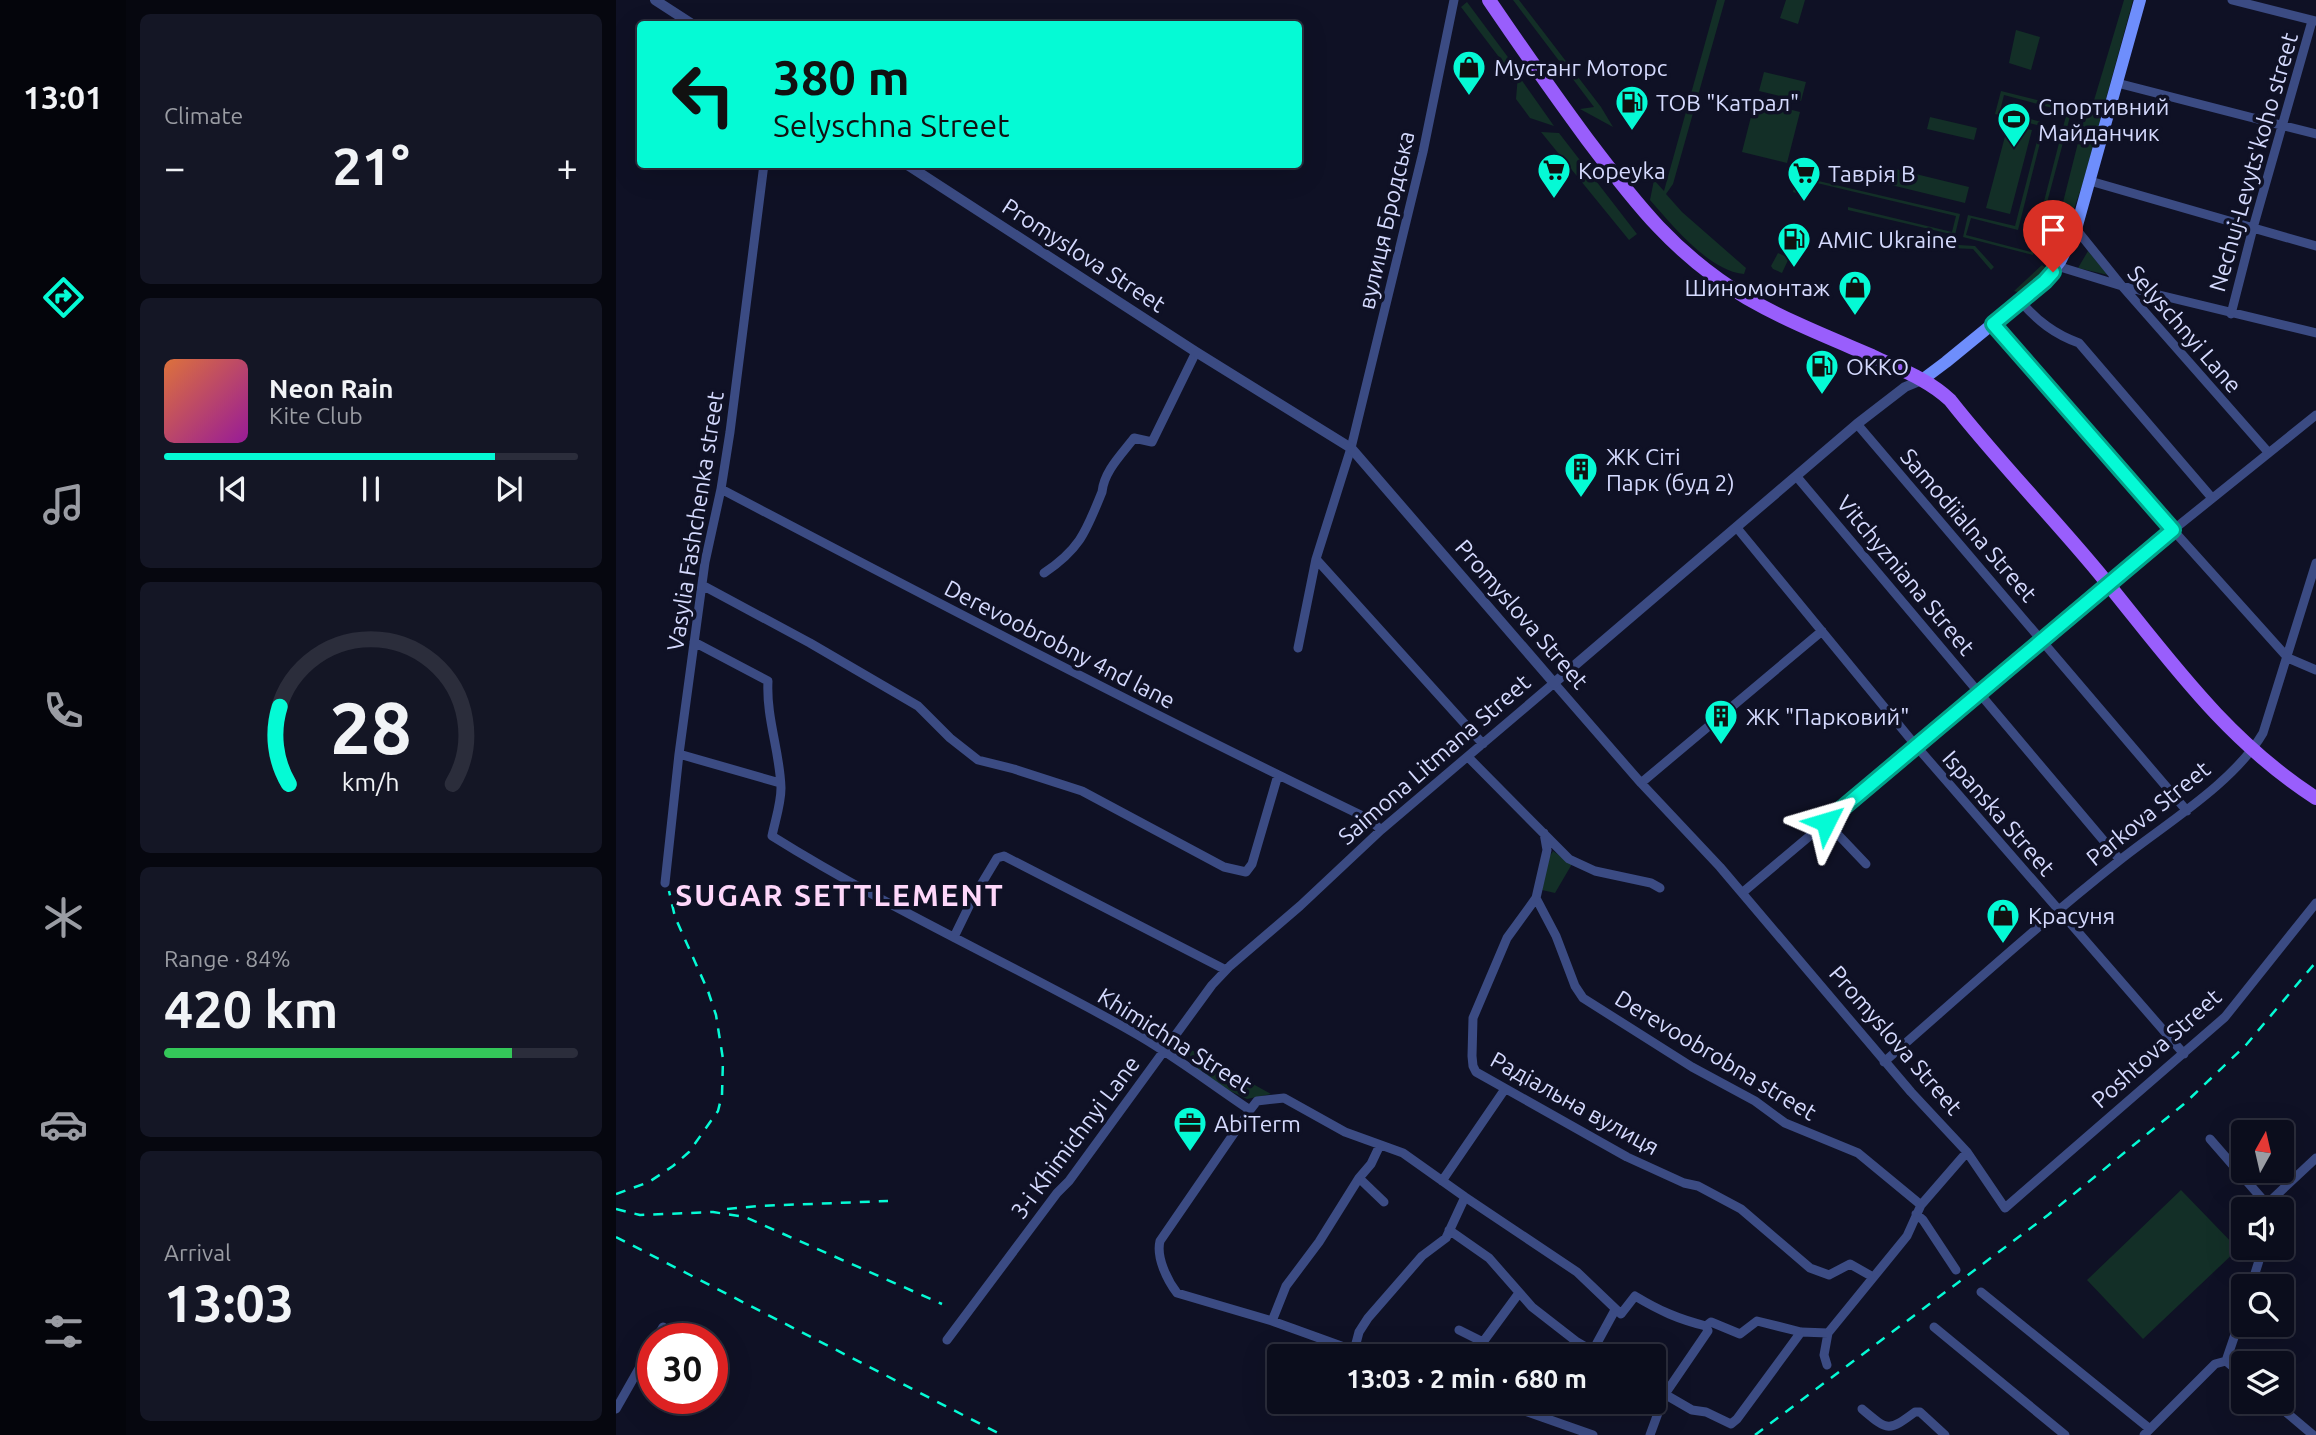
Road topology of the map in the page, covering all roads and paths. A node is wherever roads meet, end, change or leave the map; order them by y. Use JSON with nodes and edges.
{"nodes":[{"id":1,"x":655,"y":0,"type":"edge"},
{"id":2,"x":1454,"y":0,"type":"edge"},
{"id":3,"x":1489,"y":0,"type":"edge"},
{"id":4,"x":2140,"y":0,"type":"edge"},
{"id":5,"x":2232,"y":0,"type":"edge"},
{"id":6,"x":687,"y":21,"type":"edge"},
{"id":7,"x":2314,"y":21,"type":"edge"},
{"id":8,"x":2117,"y":83,"type":"junction"},
{"id":9,"x":2284,"y":126,"type":"junction"},
{"id":10,"x":2316,"y":134,"type":"edge"},
{"id":11,"x":763,"y":168,"type":"edge"},
{"id":12,"x":912,"y":168,"type":"edge"},
{"id":13,"x":2090,"y":181,"type":"junction"},
{"id":14,"x":2253,"y":228,"type":"junction"},
{"id":15,"x":2076,"y":229,"type":"junction"},
{"id":16,"x":2316,"y":246,"type":"edge"},
{"id":17,"x":2057,"y":266,"type":"junction"},
{"id":18,"x":2122,"y":286,"type":"junction"},
{"id":19,"x":2021,"y":302,"type":"junction"},
{"id":20,"x":2231,"y":313,"type":"junction"},
{"id":21,"x":1993,"y":324,"type":"junction"},
{"id":22,"x":2316,"y":333,"type":"edge"},
{"id":23,"x":1196,"y":352,"type":"junction"},
{"id":24,"x":1922,"y":380,"type":"junction"},
{"id":25,"x":2316,"y":415,"type":"edge"},
{"id":26,"x":1857,"y":424,"type":"junction"},
{"id":27,"x":1351,"y":448,"type":"junction"},
{"id":28,"x":2268,"y":452,"type":"junction"},
{"id":29,"x":1797,"y":477,"type":"junction"},
{"id":30,"x":722,"y":489,"type":"junction"},
{"id":31,"x":2212,"y":498,"type":"junction"},
{"id":32,"x":1737,"y":528,"type":"junction"},
{"id":33,"x":2173,"y":530,"type":"junction"},
{"id":34,"x":1316,"y":559,"type":"junction"},
{"id":35,"x":2316,"y":563,"type":"edge"},
{"id":36,"x":1044,"y":573,"type":"dead end"},
{"id":37,"x":702,"y":585,"type":"junction"},
{"id":38,"x":2108,"y":586,"type":"junction"},
{"id":39,"x":1822,"y":631,"type":"junction"},
{"id":40,"x":2043,"y":641,"type":"junction"},
{"id":41,"x":694,"y":642,"type":"junction"},
{"id":42,"x":1298,"y":648,"type":"dead end"},
{"id":43,"x":2288,"y":658,"type":"junction"},
{"id":44,"x":2316,"y":670,"type":"edge"},
{"id":45,"x":1554,"y":683,"type":"junction"},
{"id":46,"x":1981,"y":693,"type":"junction"},
{"id":47,"x":1483,"y":744,"type":"junction"},
{"id":48,"x":1917,"y":747,"type":"junction"},
{"id":49,"x":2252,"y":751,"type":"junction"},
{"id":50,"x":679,"y":754,"type":"junction"},
{"id":51,"x":1468,"y":757,"type":"junction"},
{"id":52,"x":1278,"y":775,"type":"junction"},
{"id":53,"x":780,"y":783,"type":"junction"},
{"id":54,"x":1641,"y":783,"type":"junction"},
{"id":55,"x":2316,"y":798,"type":"edge"},
{"id":56,"x":2187,"y":811,"type":"junction"},
{"id":57,"x":1826,"y":822,"type":"junction"},
{"id":58,"x":1381,"y":830,"type":"junction"},
{"id":59,"x":1544,"y":833,"type":"junction"},
{"id":60,"x":2120,"y":860,"type":"junction"},
{"id":61,"x":1866,"y":864,"type":"dead end"},
{"id":62,"x":665,"y":883,"type":"dead end"},
{"id":63,"x":1660,"y":888,"type":"dead end"},
{"id":64,"x":1742,"y":893,"type":"junction"},
{"id":65,"x":1536,"y":898,"type":"junction"},
{"id":66,"x":2316,"y":903,"type":"edge"},
{"id":67,"x":1300,"y":906,"type":"joint"},
{"id":68,"x":2059,"y":911,"type":"junction"},
{"id":69,"x":954,"y":937,"type":"junction"},
{"id":70,"x":1226,"y":970,"type":"junction"},
{"id":71,"x":1163,"y":1052,"type":"junction"},
{"id":72,"x":2184,"y":1054,"type":"junction"},
{"id":73,"x":1884,"y":1062,"type":"junction"},
{"id":74,"x":1505,"y":1089,"type":"junction"},
{"id":75,"x":1250,"y":1110,"type":"junction"},
{"id":76,"x":2210,"y":1139,"type":"dead end"},
{"id":77,"x":1380,"y":1144,"type":"junction"},
{"id":78,"x":1967,"y":1152,"type":"junction"},
{"id":79,"x":2316,"y":1158,"type":"edge"},
{"id":80,"x":1359,"y":1178,"type":"junction"},
{"id":81,"x":1442,"y":1181,"type":"junction"},
{"id":82,"x":1465,"y":1197,"type":"junction"},
{"id":83,"x":2261,"y":1197,"type":"edge"},
{"id":84,"x":2278,"y":1197,"type":"edge"},
{"id":85,"x":1384,"y":1202,"type":"dead end"},
{"id":86,"x":2006,"y":1208,"type":"joint"},
{"id":87,"x":1918,"y":1210,"type":"junction"},
{"id":88,"x":1449,"y":1230,"type":"junction"},
{"id":89,"x":1956,"y":1270,"type":"dead end"},
{"id":90,"x":1873,"y":1277,"type":"junction"},
{"id":91,"x":1981,"y":1292,"type":"dead end"},
{"id":92,"x":1519,"y":1293,"type":"junction"},
{"id":93,"x":1615,"y":1310,"type":"junction"},
{"id":94,"x":1272,"y":1321,"type":"junction"},
{"id":95,"x":1706,"y":1326,"type":"junction"},
{"id":96,"x":1934,"y":1327,"type":"dead end"},
{"id":97,"x":1460,"y":1330,"type":"dead end"},
{"id":98,"x":1801,"y":1332,"type":"junction"},
{"id":99,"x":1828,"y":1333,"type":"junction"},
{"id":100,"x":2234,"y":1337,"type":"edge"},
{"id":101,"x":947,"y":1340,"type":"dead end"},
{"id":102,"x":1335,"y":1344,"type":"edge"},
{"id":103,"x":1356,"y":1344,"type":"edge"},
{"id":104,"x":1581,"y":1344,"type":"edge"},
{"id":105,"x":1597,"y":1344,"type":"edge"},
{"id":106,"x":2226,"y":1361,"type":"junction"},
{"id":107,"x":1827,"y":1365,"type":"dead end"},
{"id":108,"x":2231,"y":1365,"type":"edge"},
{"id":109,"x":637,"y":1372,"type":"edge"},
{"id":110,"x":1666,"y":1393,"type":"edge"},
{"id":111,"x":1666,"y":1395,"type":"edge"},
{"id":112,"x":616,"y":1409,"type":"edge"},
{"id":113,"x":1862,"y":1409,"type":"dead end"},
{"id":114,"x":1533,"y":1414,"type":"edge"},
{"id":115,"x":1658,"y":1414,"type":"edge"},
{"id":116,"x":2288,"y":1414,"type":"edge"},
{"id":117,"x":2303,"y":1427,"type":"junction"},
{"id":118,"x":2147,"y":1432,"type":"edge"},
{"id":119,"x":1593,"y":1435,"type":"edge"},
{"id":120,"x":1650,"y":1435,"type":"edge"},
{"id":121,"x":1945,"y":1435,"type":"edge"},
{"id":122,"x":2065,"y":1435,"type":"edge"},
{"id":123,"x":2295,"y":1435,"type":"edge"},
{"id":124,"x":2313,"y":1435,"type":"edge"}],
"edges":[{"from":1,"to":6,"type":"street"},
{"from":2,"to":27,"type":"street","name":"вулиця Бродська"},
{"from":3,"to":24,"type":"main road"},
{"from":4,"to":8,"type":"main road"},
{"from":5,"to":7,"type":"street"},
{"from":7,"to":9,"type":"street","name":"Nechuj-Levyts'koho street"},
{"from":8,"to":9,"type":"street"},
{"from":8,"to":13,"type":"main road"},
{"from":9,"to":10,"type":"street"},
{"from":9,"to":14,"type":"street","name":"Nechuj-Levyts'koho street"},
{"from":11,"to":30,"type":"street","name":"Vasylia Fashchenka street"},
{"from":12,"to":23,"type":"street","name":"Promyslova Street"},
{"from":13,"to":14,"type":"street"},
{"from":13,"to":15,"type":"main road"},
{"from":14,"to":16,"type":"street"},
{"from":14,"to":20,"type":"street","name":"Nechuj-Levyts'koho street"},
{"from":15,"to":17,"type":"main road"},
{"from":15,"to":18,"type":"street","name":"Selyschnyi Lane"},
{"from":17,"to":18,"type":"street"},
{"from":17,"to":19,"type":"main road"},
{"from":18,"to":20,"type":"street"},
{"from":18,"to":28,"type":"street","name":"Selyschnyi Lane"},
{"from":19,"to":21,"type":"main road"},
{"from":19,"to":31,"type":"street"},
{"from":20,"to":22,"type":"street"},
{"from":21,"to":24,"type":"main road"},
{"from":21,"to":33,"type":"street"},
{"from":23,"to":27,"type":"street","name":"Promyslova Street"},
{"from":23,"to":36,"type":"street"},
{"from":24,"to":26,"type":"street","name":"Saimona Litmana Street"},
{"from":24,"to":38,"type":"main road"},
{"from":25,"to":28,"type":"street"},
{"from":26,"to":29,"type":"street","name":"Saimona Litmana Street"},
{"from":26,"to":40,"type":"street","name":"Samodiialna Street"},
{"from":27,"to":34,"type":"street","name":"вулиця Бродська"},
{"from":27,"to":45,"type":"street","name":"Promyslova Street"},
{"from":28,"to":31,"type":"street"},
{"from":29,"to":32,"type":"street","name":"Saimona Litmana Street"},
{"from":29,"to":46,"type":"street","name":"Vitchyzniana Street"},
{"from":30,"to":37,"type":"street","name":"Vasylia Fashchenka street"},
{"from":30,"to":52,"type":"street","name":"Derevoobrobny 4nd lane"},
{"from":31,"to":33,"type":"street"},
{"from":32,"to":39,"type":"street","name":"Ispanska Street"},
{"from":32,"to":45,"type":"street","name":"Saimona Litmana Street"},
{"from":33,"to":38,"type":"street"},
{"from":33,"to":43,"type":"street"},
{"from":34,"to":42,"type":"street","name":"вулиця Бродська"},
{"from":34,"to":47,"type":"street"},
{"from":35,"to":43,"type":"street","name":"Parkova Street"},
{"from":37,"to":41,"type":"street","name":"Vasylia Fashchenka street"},
{"from":37,"to":52,"type":"street"},
{"from":38,"to":40,"type":"street"},
{"from":38,"to":49,"type":"main road"},
{"from":39,"to":48,"type":"street","name":"Ispanska Street"},
{"from":39,"to":54,"type":"street"},
{"from":40,"to":46,"type":"street"},
{"from":40,"to":56,"type":"street","name":"Samodiialna Street"},
{"from":41,"to":50,"type":"street","name":"Vasylia Fashchenka street"},
{"from":41,"to":53,"type":"street","name":"Khimichna Street"},
{"from":43,"to":44,"type":"street"},
{"from":43,"to":49,"type":"street","name":"Parkova Street"},
{"from":45,"to":47,"type":"street","name":"Saimona Litmana Street"},
{"from":45,"to":54,"type":"street","name":"Promyslova Street"},
{"from":46,"to":48,"type":"street"},
{"from":46,"to":60,"type":"street","name":"Vitchyzniana Street"},
{"from":47,"to":51,"type":"street","name":"Saimona Litmana Street"},
{"from":48,"to":57,"type":"street"},
{"from":48,"to":68,"type":"street","name":"Ispanska Street"},
{"from":49,"to":55,"type":"main road"},
{"from":49,"to":56,"type":"street","name":"Parkova Street"},
{"from":50,"to":53,"type":"street"},
{"from":50,"to":62,"type":"street","name":"Vasylia Fashchenka street"},
{"from":51,"to":58,"type":"street","name":"Saimona Litmana Street"},
{"from":51,"to":59,"type":"street"},
{"from":52,"to":58,"type":"street","name":"Derevoobrobny 4nd lane"},
{"from":53,"to":69,"type":"street","name":"Khimichna Street"},
{"from":54,"to":64,"type":"street","name":"Promyslova Street"},
{"from":56,"to":60,"type":"street","name":"Parkova Street"},
{"from":57,"to":61,"type":"street"},
{"from":57,"to":64,"type":"street"},
{"from":58,"to":67,"type":"street","name":"Saimona Litmana Street"},
{"from":59,"to":63,"type":"street"},
{"from":59,"to":65,"type":"street","name":"Радіальна вулиця"},
{"from":60,"to":68,"type":"street","name":"Parkova Street"},
{"from":64,"to":73,"type":"street","name":"Promyslova Street"},
{"from":65,"to":74,"type":"street","name":"Радіальна вулиця"},
{"from":65,"to":87,"type":"street","name":"Derevoobrobna street"},
{"from":66,"to":72,"type":"street","name":"Poshtova Street"},
{"from":67,"to":70,"type":"street","name":"3-i Khimichnyi Lane"},
{"from":68,"to":72,"type":"street","name":"Ispanska Street"},
{"from":68,"to":73,"type":"street","name":"Parkova Street"},
{"from":69,"to":70,"type":"street"},
{"from":69,"to":71,"type":"street","name":"Khimichna Street"},
{"from":70,"to":71,"type":"street","name":"3-i Khimichnyi Lane"},
{"from":71,"to":75,"type":"street","name":"Khimichna Street"},
{"from":71,"to":101,"type":"street","name":"3-i Khimichnyi Lane"},
{"from":72,"to":86,"type":"street","name":"Poshtova Street"},
{"from":73,"to":78,"type":"street","name":"Promyslova Street"},
{"from":74,"to":81,"type":"street"},
{"from":74,"to":90,"type":"street","name":"Радіальна вулиця"},
{"from":75,"to":77,"type":"street","name":"Khimichna Street"},
{"from":75,"to":94,"type":"street"},
{"from":76,"to":83,"type":"street"},
{"from":77,"to":80,"type":"street"},
{"from":77,"to":81,"type":"street","name":"Khimichna Street"},
{"from":78,"to":86,"type":"street","name":"Promyslova Street"},
{"from":78,"to":87,"type":"street"},
{"from":79,"to":84,"type":"street"},
{"from":80,"to":85,"type":"street"},
{"from":80,"to":94,"type":"street"},
{"from":81,"to":82,"type":"street","name":"Khimichna Street"},
{"from":82,"to":88,"type":"street"},
{"from":82,"to":93,"type":"street","name":"Khimichna Street"},
{"from":87,"to":89,"type":"street","name":"Derevoobrobna street"},
{"from":87,"to":90,"type":"street"},
{"from":88,"to":92,"type":"street"},
{"from":88,"to":103,"type":"street"},
{"from":90,"to":99,"type":"street"},
{"from":91,"to":118,"type":"street"},
{"from":92,"to":97,"type":"street"},
{"from":92,"to":104,"type":"street"},
{"from":93,"to":95,"type":"street"},
{"from":93,"to":105,"type":"street"},
{"from":94,"to":102,"type":"street"},
{"from":95,"to":98,"type":"street"},
{"from":95,"to":110,"type":"street"},
{"from":96,"to":122,"type":"street"},
{"from":98,"to":99,"type":"street"},
{"from":98,"to":111,"type":"street"},
{"from":99,"to":107,"type":"street"},
{"from":100,"to":106,"type":"street"},
{"from":106,"to":108,"type":"street"},
{"from":106,"to":118,"type":"street"},
{"from":109,"to":112,"type":"street"},
{"from":113,"to":121,"type":"street"},
{"from":114,"to":119,"type":"street"},
{"from":115,"to":120,"type":"street"},
{"from":116,"to":117,"type":"street"},
{"from":117,"to":123,"type":"street"},
{"from":117,"to":124,"type":"street"}]}
